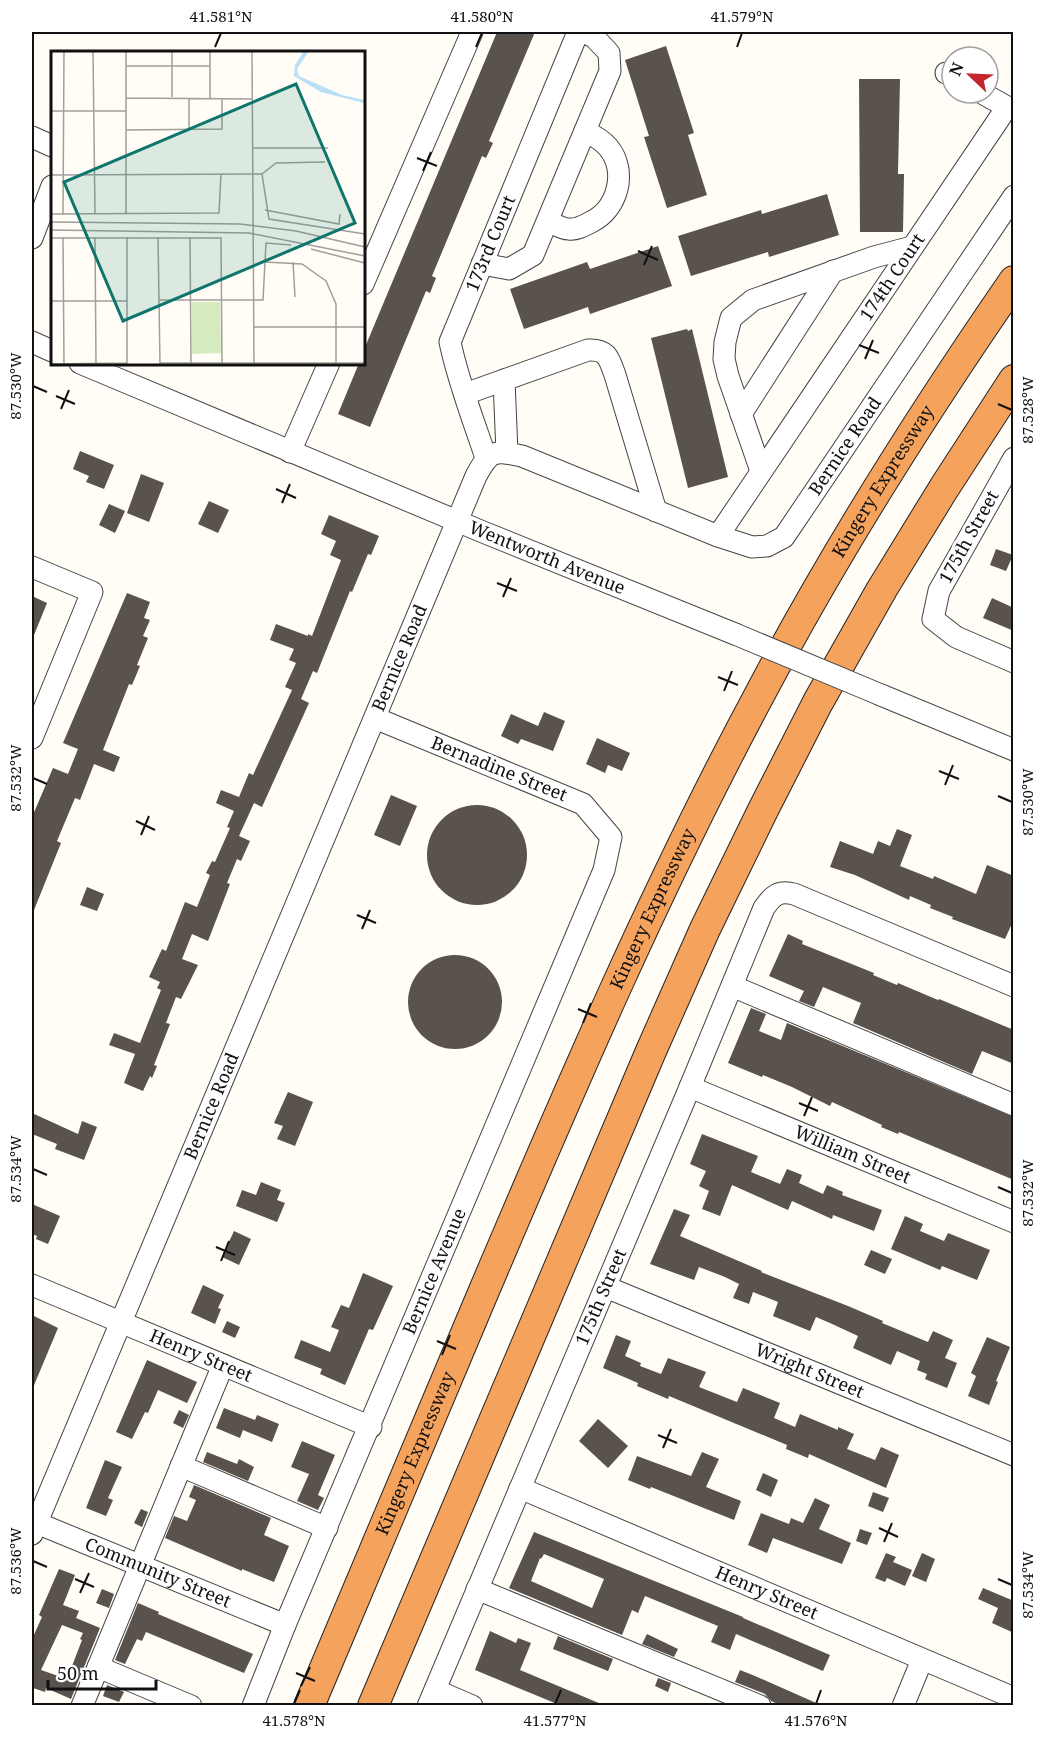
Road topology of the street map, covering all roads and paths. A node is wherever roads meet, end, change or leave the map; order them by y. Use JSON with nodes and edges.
{"nodes":[{"id":1,"x":472,"y":32,"type":"edge"},
{"id":2,"x":578,"y":32,"type":"edge"},
{"id":3,"x":583,"y":32,"type":"edge"},
{"id":4,"x":1000,"y":104,"type":"edge"},
{"id":5,"x":585,"y":131,"type":"junction"},
{"id":6,"x":32,"y":136,"type":"edge"},
{"id":7,"x":51,"y":146,"type":"edge"},
{"id":8,"x":51,"y":189,"type":"edge"},
{"id":9,"x":1014,"y":196,"type":"edge"},
{"id":10,"x":548,"y":221,"type":"junction"},
{"id":11,"x":32,"y":238,"type":"edge"},
{"id":12,"x":912,"y":247,"type":"junction"},
{"id":13,"x":482,"y":264,"type":"junction"},
{"id":14,"x":833,"y":271,"type":"junction"},
{"id":15,"x":1014,"y":281,"type":"edge"},
{"id":16,"x":364,"y":282,"type":"edge"},
{"id":17,"x":32,"y":342,"type":"edge"},
{"id":18,"x":51,"y":351,"type":"edge"},
{"id":19,"x":82,"y":364,"type":"edge"},
{"id":20,"x":328,"y":364,"type":"edge"},
{"id":21,"x":504,"y":380,"type":"junction"},
{"id":22,"x":1014,"y":380,"type":"edge"},
{"id":23,"x":465,"y":394,"type":"junction"},
{"id":24,"x":741,"y":414,"type":"junction"},
{"id":25,"x":290,"y":452,"type":"junction"},
{"id":26,"x":507,"y":453,"type":"junction"},
{"id":27,"x":486,"y":458,"type":"junction"},
{"id":28,"x":1014,"y":458,"type":"edge"},
{"id":29,"x":761,"y":471,"type":"junction"},
{"id":30,"x":656,"y":511,"type":"junction"},
{"id":31,"x":457,"y":521,"type":"junction"},
{"id":32,"x":718,"y":536,"type":"junction"},
{"id":33,"x":32,"y":567,"type":"edge"},
{"id":34,"x":1014,"y":662,"type":"edge"},
{"id":35,"x":375,"y":718,"type":"junction"},
{"id":36,"x":32,"y":738,"type":"edge"},
{"id":37,"x":1014,"y":750,"type":"edge"},
{"id":38,"x":611,"y":837,"type":"joint"},
{"id":39,"x":732,"y":986,"type":"junction"},
{"id":40,"x":1014,"y":986,"type":"edge"},
{"id":41,"x":690,"y":1087,"type":"junction"},
{"id":42,"x":1014,"y":1105,"type":"edge"},
{"id":43,"x":1014,"y":1222,"type":"edge"},
{"id":44,"x":32,"y":1285,"type":"edge"},
{"id":45,"x":606,"y":1287,"type":"junction"},
{"id":46,"x":121,"y":1322,"type":"junction"},
{"id":47,"x":223,"y":1365,"type":"junction"},
{"id":48,"x":371,"y":1427,"type":"junction"},
{"id":49,"x":1012,"y":1449,"type":"edge"},
{"id":50,"x":181,"y":1466,"type":"junction"},
{"id":51,"x":520,"y":1488,"type":"junction"},
{"id":52,"x":33,"y":1526,"type":"edge"},
{"id":53,"x":327,"y":1528,"type":"junction"},
{"id":54,"x":140,"y":1565,"type":"junction"},
{"id":55,"x":477,"y":1589,"type":"junction"},
{"id":56,"x":285,"y":1625,"type":"junction"},
{"id":57,"x":922,"y":1660,"type":"junction"},
{"id":58,"x":98,"y":1667,"type":"junction"},
{"id":59,"x":432,"y":1698,"type":"edge"},
{"id":60,"x":1014,"y":1698,"type":"edge"},
{"id":61,"x":82,"y":1706,"type":"edge"},
{"id":62,"x":191,"y":1706,"type":"edge"},
{"id":63,"x":253,"y":1706,"type":"edge"},
{"id":64,"x":309,"y":1706,"type":"edge"},
{"id":65,"x":374,"y":1706,"type":"edge"},
{"id":66,"x":472,"y":1706,"type":"edge"},
{"id":67,"x":760,"y":1706,"type":"edge"},
{"id":68,"x":903,"y":1706,"type":"edge"}],
"edges":[{"from":1,"to":16,"type":"street"},
{"from":2,"to":13,"type":"street","name":"173rd Court"},
{"from":3,"to":5,"type":"street"},
{"from":4,"to":12,"type":"street","name":"174th Court"},
{"from":5,"to":10,"type":"street"},
{"from":5,"to":10,"type":"street"},
{"from":6,"to":7,"type":"street"},
{"from":8,"to":11,"type":"street"},
{"from":9,"to":32,"type":"street","name":"Bernice Road"},
{"from":10,"to":13,"type":"street"},
{"from":12,"to":14,"type":"street"},
{"from":12,"to":29,"type":"street","name":"174th Court"},
{"from":13,"to":23,"type":"street","name":"173rd Court"},
{"from":14,"to":24,"type":"street"},
{"from":14,"to":24,"type":"street"},
{"from":15,"to":64,"type":"highway","name":"Kingery Expressway"},
{"from":17,"to":18,"type":"street"},
{"from":19,"to":25,"type":"street","name":"Wentworth Avenue"},
{"from":20,"to":25,"type":"street"},
{"from":21,"to":23,"type":"street"},
{"from":21,"to":26,"type":"street"},
{"from":21,"to":30,"type":"street"},
{"from":22,"to":65,"type":"highway"},
{"from":23,"to":27,"type":"street","name":"173rd Court"},
{"from":24,"to":29,"type":"street"},
{"from":25,"to":31,"type":"street","name":"Wentworth Avenue"},
{"from":26,"to":27,"type":"street"},
{"from":26,"to":30,"type":"street","name":"Bernice Road"},
{"from":27,"to":31,"type":"street","name":"Bernice Road"},
{"from":28,"to":34,"type":"street","name":"175th Street"},
{"from":29,"to":32,"type":"street","name":"174th Court"},
{"from":30,"to":32,"type":"street","name":"Bernice Road"},
{"from":31,"to":35,"type":"street","name":"Bernice Road"},
{"from":31,"to":37,"type":"street","name":"Wentworth Avenue","bridge":true},
{"from":33,"to":36,"type":"street"},
{"from":35,"to":38,"type":"street","name":"Bernadine Street"},
{"from":35,"to":46,"type":"street","name":"Bernice Road"},
{"from":38,"to":48,"type":"street","name":"Bernice Avenue"},
{"from":39,"to":40,"type":"street","name":"175th Street"},
{"from":39,"to":41,"type":"street","name":"175th Street"},
{"from":39,"to":42,"type":"street"},
{"from":41,"to":43,"type":"street","name":"William Street"},
{"from":41,"to":45,"type":"street","name":"175th Street"},
{"from":44,"to":46,"type":"street","name":"Henry Street"},
{"from":45,"to":49,"type":"street","name":"Wright Street"},
{"from":45,"to":51,"type":"street","name":"175th Street"},
{"from":46,"to":47,"type":"street","name":"Henry Street"},
{"from":46,"to":52,"type":"street","name":"Bernice Road"},
{"from":47,"to":48,"type":"street","name":"Henry Street"},
{"from":47,"to":50,"type":"street"},
{"from":48,"to":53,"type":"street","name":"Bernice Avenue"},
{"from":50,"to":53,"type":"street"},
{"from":50,"to":54,"type":"street"},
{"from":51,"to":55,"type":"street","name":"175th Street"},
{"from":51,"to":57,"type":"street","name":"Henry Street"},
{"from":52,"to":54,"type":"street","name":"Community Street"},
{"from":53,"to":56,"type":"street","name":"Bernice Avenue"},
{"from":54,"to":56,"type":"street","name":"Community Street"},
{"from":54,"to":58,"type":"street"},
{"from":55,"to":59,"type":"street","name":"175th Street"},
{"from":55,"to":67,"type":"street"},
{"from":56,"to":63,"type":"street","name":"Bernice Avenue"},
{"from":57,"to":60,"type":"street","name":"Henry Street"},
{"from":57,"to":68,"type":"street"},
{"from":58,"to":61,"type":"street"},
{"from":58,"to":62,"type":"street"},
{"from":59,"to":66,"type":"street"}]}
